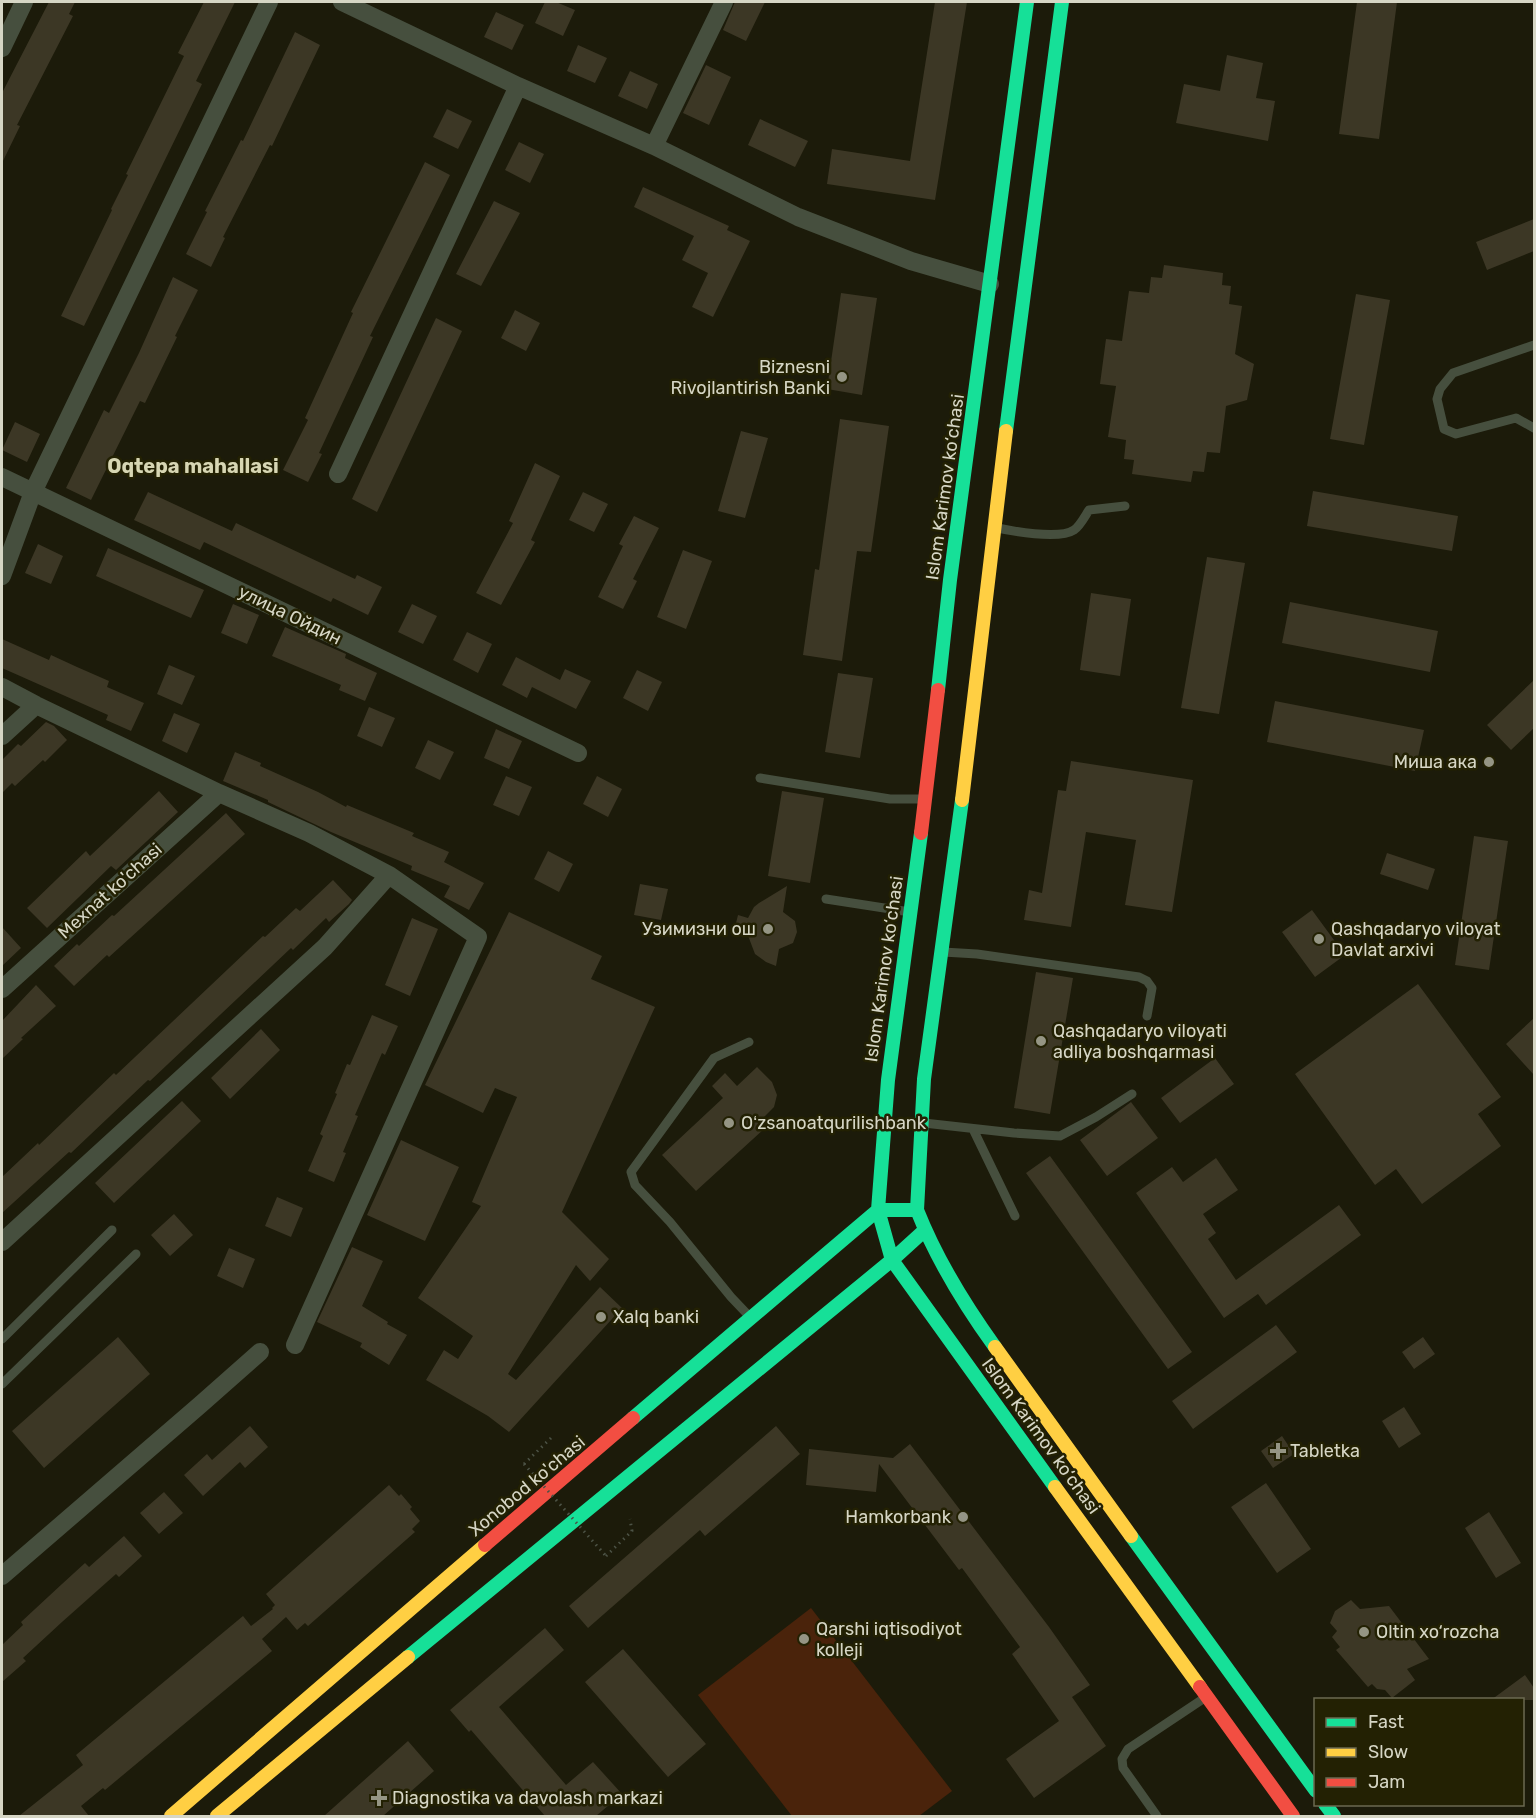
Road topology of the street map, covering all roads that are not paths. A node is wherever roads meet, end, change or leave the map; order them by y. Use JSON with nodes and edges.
{"nodes":[{"id":1,"x":24,"y":2,"type":"edge"},
{"id":2,"x":269,"y":2,"type":"edge"},
{"id":3,"x":342,"y":2,"type":"edge"},
{"id":4,"x":724,"y":2,"type":"edge"},
{"id":5,"x":1027,"y":2,"type":"edge"},
{"id":6,"x":1062,"y":2,"type":"edge"},
{"id":7,"x":2,"y":48,"type":"edge"},
{"id":8,"x":519,"y":86,"type":"junction"},
{"id":9,"x":654,"y":146,"type":"junction"},
{"id":10,"x":990,"y":284,"type":"junction"},
{"id":11,"x":1534,"y":345,"type":"edge"},
{"id":12,"x":1534,"y":428,"type":"edge"},
{"id":13,"x":339,"y":474,"type":"dead end"},
{"id":14,"x":2,"y":477,"type":"edge"},
{"id":15,"x":33,"y":492,"type":"junction"},
{"id":16,"x":1125,"y":506,"type":"dead end"},
{"id":17,"x":993,"y":527,"type":"junction"},
{"id":18,"x":2,"y":576,"type":"edge"},
{"id":19,"x":2,"y":687,"type":"edge"},
{"id":20,"x":36,"y":705,"type":"junction"},
{"id":21,"x":2,"y":736,"type":"edge"},
{"id":22,"x":578,"y":753,"type":"dead end"},
{"id":23,"x":939,"y":764,"type":"junction"},
{"id":24,"x":966,"y":766,"type":"junction"},
{"id":25,"x":759,"y":778,"type":"dead end"},
{"id":26,"x":219,"y":793,"type":"junction"},
{"id":27,"x":925,"y":799,"type":"junction"},
{"id":28,"x":389,"y":875,"type":"junction"},
{"id":29,"x":826,"y":899,"type":"dead end"},
{"id":30,"x":910,"y":912,"type":"junction"},
{"id":31,"x":941,"y":952,"type":"junction"},
{"id":32,"x":2,"y":989,"type":"edge"},
{"id":33,"x":1147,"y":1016,"type":"dead end"},
{"id":34,"x":749,"y":1042,"type":"dead end"},
{"id":35,"x":1131,"y":1094,"type":"dead end"},
{"id":36,"x":921,"y":1123,"type":"junction"},
{"id":37,"x":973,"y":1129,"type":"junction"},
{"id":38,"x":878,"y":1210,"type":"junction"},
{"id":39,"x":917,"y":1210,"type":"junction"},
{"id":40,"x":1015,"y":1216,"type":"dead end"},
{"id":41,"x":112,"y":1230,"type":"dead end"},
{"id":42,"x":925,"y":1230,"type":"junction"},
{"id":43,"x":2,"y":1242,"type":"edge"},
{"id":44,"x":136,"y":1254,"type":"dead end"},
{"id":45,"x":892,"y":1260,"type":"junction"},
{"id":46,"x":752,"y":1319,"type":"junction"},
{"id":47,"x":2,"y":1339,"type":"edge"},
{"id":48,"x":295,"y":1346,"type":"dead end"},
{"id":49,"x":260,"y":1352,"type":"dead end"},
{"id":50,"x":2,"y":1384,"type":"edge"},
{"id":51,"x":2,"y":1576,"type":"edge"},
{"id":52,"x":1206,"y":1697,"type":"junction"},
{"id":53,"x":1314,"y":1788,"type":"edge"},
{"id":54,"x":171,"y":1816,"type":"edge"},
{"id":55,"x":217,"y":1816,"type":"edge"},
{"id":56,"x":1157,"y":1816,"type":"edge"},
{"id":57,"x":1293,"y":1816,"type":"edge"}],
"edges":[{"from":1,"to":7,"type":"street"},
{"from":2,"to":15,"type":"street"},
{"from":3,"to":8,"type":"street"},
{"from":4,"to":9,"type":"street"},
{"from":5,"to":10,"type":"main road","name":"Islom Karimov ko‘chasi"},
{"from":6,"to":17,"type":"main road","name":"Islom Karimov ko‘chasi"},
{"from":8,"to":9,"type":"street"},
{"from":8,"to":13,"type":"street"},
{"from":9,"to":10,"type":"street"},
{"from":10,"to":23,"type":"main road","name":"Islom Karimov ko‘chasi"},
{"from":11,"to":12,"type":"lane"},
{"from":14,"to":15,"type":"street","name":"улица Ойдин"},
{"from":15,"to":18,"type":"street"},
{"from":15,"to":22,"type":"street","name":"улица Ойдин"},
{"from":16,"to":17,"type":"lane"},
{"from":17,"to":24,"type":"main road","name":"Islom Karimov ko‘chasi"},
{"from":19,"to":20,"type":"street"},
{"from":20,"to":21,"type":"street"},
{"from":20,"to":26,"type":"street"},
{"from":23,"to":24,"type":"main road"},
{"from":23,"to":27,"type":"main road","name":"Islom Karimov ko‘chasi"},
{"from":24,"to":31,"type":"main road","name":"Islom Karimov ko‘chasi"},
{"from":25,"to":27,"type":"lane"},
{"from":26,"to":28,"type":"street"},
{"from":26,"to":32,"type":"street","name":"Mexnat ko'chasi"},
{"from":27,"to":30,"type":"main road","name":"Islom Karimov ko‘chasi"},
{"from":28,"to":43,"type":"street"},
{"from":28,"to":48,"type":"street"},
{"from":29,"to":30,"type":"lane"},
{"from":30,"to":38,"type":"main road","name":"Islom Karimov ko‘chasi"},
{"from":31,"to":33,"type":"lane"},
{"from":31,"to":36,"type":"main road","name":"Islom Karimov ko‘chasi"},
{"from":34,"to":46,"type":"lane"},
{"from":35,"to":37,"type":"lane"},
{"from":36,"to":37,"type":"lane"},
{"from":36,"to":39,"type":"main road","name":"Islom Karimov ko‘chasi"},
{"from":37,"to":40,"type":"lane"},
{"from":38,"to":39,"type":"main road"},
{"from":38,"to":45,"type":"main road","name":"Islom Karimov ko‘chasi"},
{"from":38,"to":46,"type":"main road","name":"Xonobod ko'chasi"},
{"from":39,"to":42,"type":"main road","name":"Islom Karimov ko‘chasi"},
{"from":41,"to":47,"type":"lane"},
{"from":42,"to":45,"type":"main road"},
{"from":42,"to":53,"type":"main road","name":"Islom Karimov ko‘chasi"},
{"from":44,"to":50,"type":"lane"},
{"from":45,"to":52,"type":"main road","name":"Islom Karimov ko‘chasi"},
{"from":45,"to":55,"type":"main road"},
{"from":46,"to":54,"type":"main road","name":"Xonobod ko'chasi"},
{"from":49,"to":51,"type":"street"},
{"from":52,"to":56,"type":"lane"},
{"from":52,"to":57,"type":"main road","name":"Islom Karimov ko‘chasi"}]}
